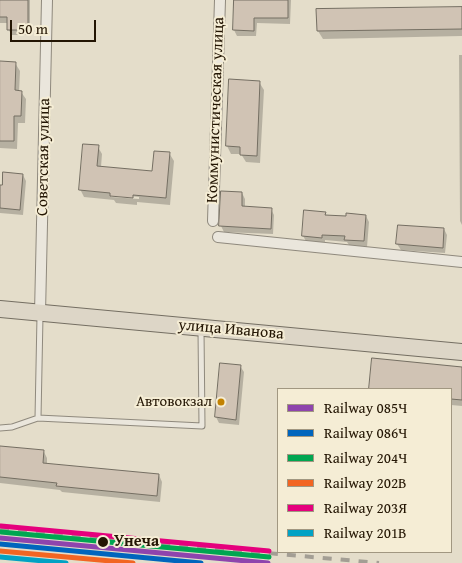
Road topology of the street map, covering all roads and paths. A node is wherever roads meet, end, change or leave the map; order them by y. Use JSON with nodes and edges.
{"nodes":[{"id":1,"x":47,"y":0,"type":"edge"},
{"id":2,"x":220,"y":0,"type":"edge"},
{"id":3,"x":213,"y":221,"type":"dead end"},
{"id":4,"x":218,"y":237,"type":"dead end"},
{"id":5,"x":462,"y":262,"type":"edge"},
{"id":6,"x":0,"y":309,"type":"edge"},
{"id":7,"x":40,"y":313,"type":"junction"},
{"id":8,"x":201,"y":327,"type":"junction"},
{"id":9,"x":462,"y":352,"type":"edge"},
{"id":10,"x":38,"y":418,"type":"junction"},
{"id":11,"x":0,"y":428,"type":"edge"}],
"edges":[{"from":1,"to":7,"type":"street","name":"Советская улица"},
{"from":2,"to":3,"type":"street","name":"Коммунистическая улица"},
{"from":4,"to":5,"type":"street"},
{"from":6,"to":7,"type":"main road","name":"улица Иванова"},
{"from":7,"to":8,"type":"main road","name":"улица Иванова"},
{"from":7,"to":10,"type":"lane"},
{"from":8,"to":9,"type":"main road","name":"улица Иванова"},
{"from":8,"to":10,"type":"lane"},
{"from":10,"to":11,"type":"lane"}]}
